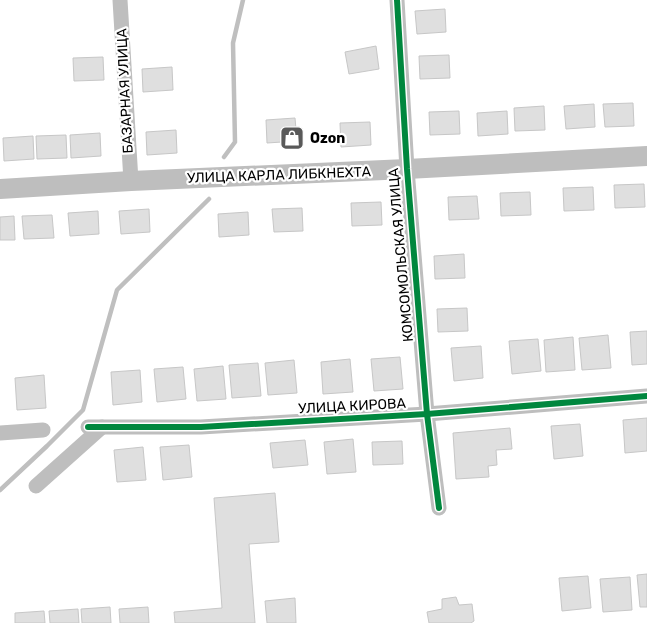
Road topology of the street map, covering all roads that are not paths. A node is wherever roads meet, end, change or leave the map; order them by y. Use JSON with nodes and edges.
{"nodes":[{"id":1,"x":120,"y":0,"type":"edge"},
{"id":2,"x":397,"y":0,"type":"edge"},
{"id":3,"x":647,"y":156,"type":"edge"},
{"id":4,"x":407,"y":169,"type":"junction"},
{"id":5,"x":131,"y":181,"type":"junction"},
{"id":6,"x":0,"y":189,"type":"edge"},
{"id":7,"x":647,"y":396,"type":"edge"},
{"id":8,"x":427,"y":414,"type":"junction"},
{"id":9,"x":43,"y":430,"type":"dead end"},
{"id":10,"x":0,"y":433,"type":"edge"},
{"id":11,"x":36,"y":486,"type":"dead end"},
{"id":12,"x":439,"y":508,"type":"dead end"}],
"edges":[{"from":1,"to":5,"type":"street","name":"БАЗАРНАЯ УЛИЦА"},
{"from":2,"to":4,"type":"street","name":"КОМСОМОЛЬСКАЯ УЛИЦА"},
{"from":3,"to":4,"type":"main road","name":"УЛИЦА КАРЛА ЛИБКНЕХТА"},
{"from":4,"to":5,"type":"main road","name":"УЛИЦА КАРЛА ЛИБКНЕХТА"},
{"from":4,"to":8,"type":"street","name":"КОМСОМОЛЬСКАЯ УЛИЦА"},
{"from":5,"to":6,"type":"main road","name":"УЛИЦА КАРЛА ЛИБКНЕХТА"},
{"from":7,"to":8,"type":"street","name":"УЛИЦА КИРОВА"},
{"from":8,"to":11,"type":"street","name":"УЛИЦА КИРОВА"},
{"from":8,"to":12,"type":"street","name":"КОМСОМОЛЬСКАЯ УЛИЦА"},
{"from":9,"to":10,"type":"street"}]}
